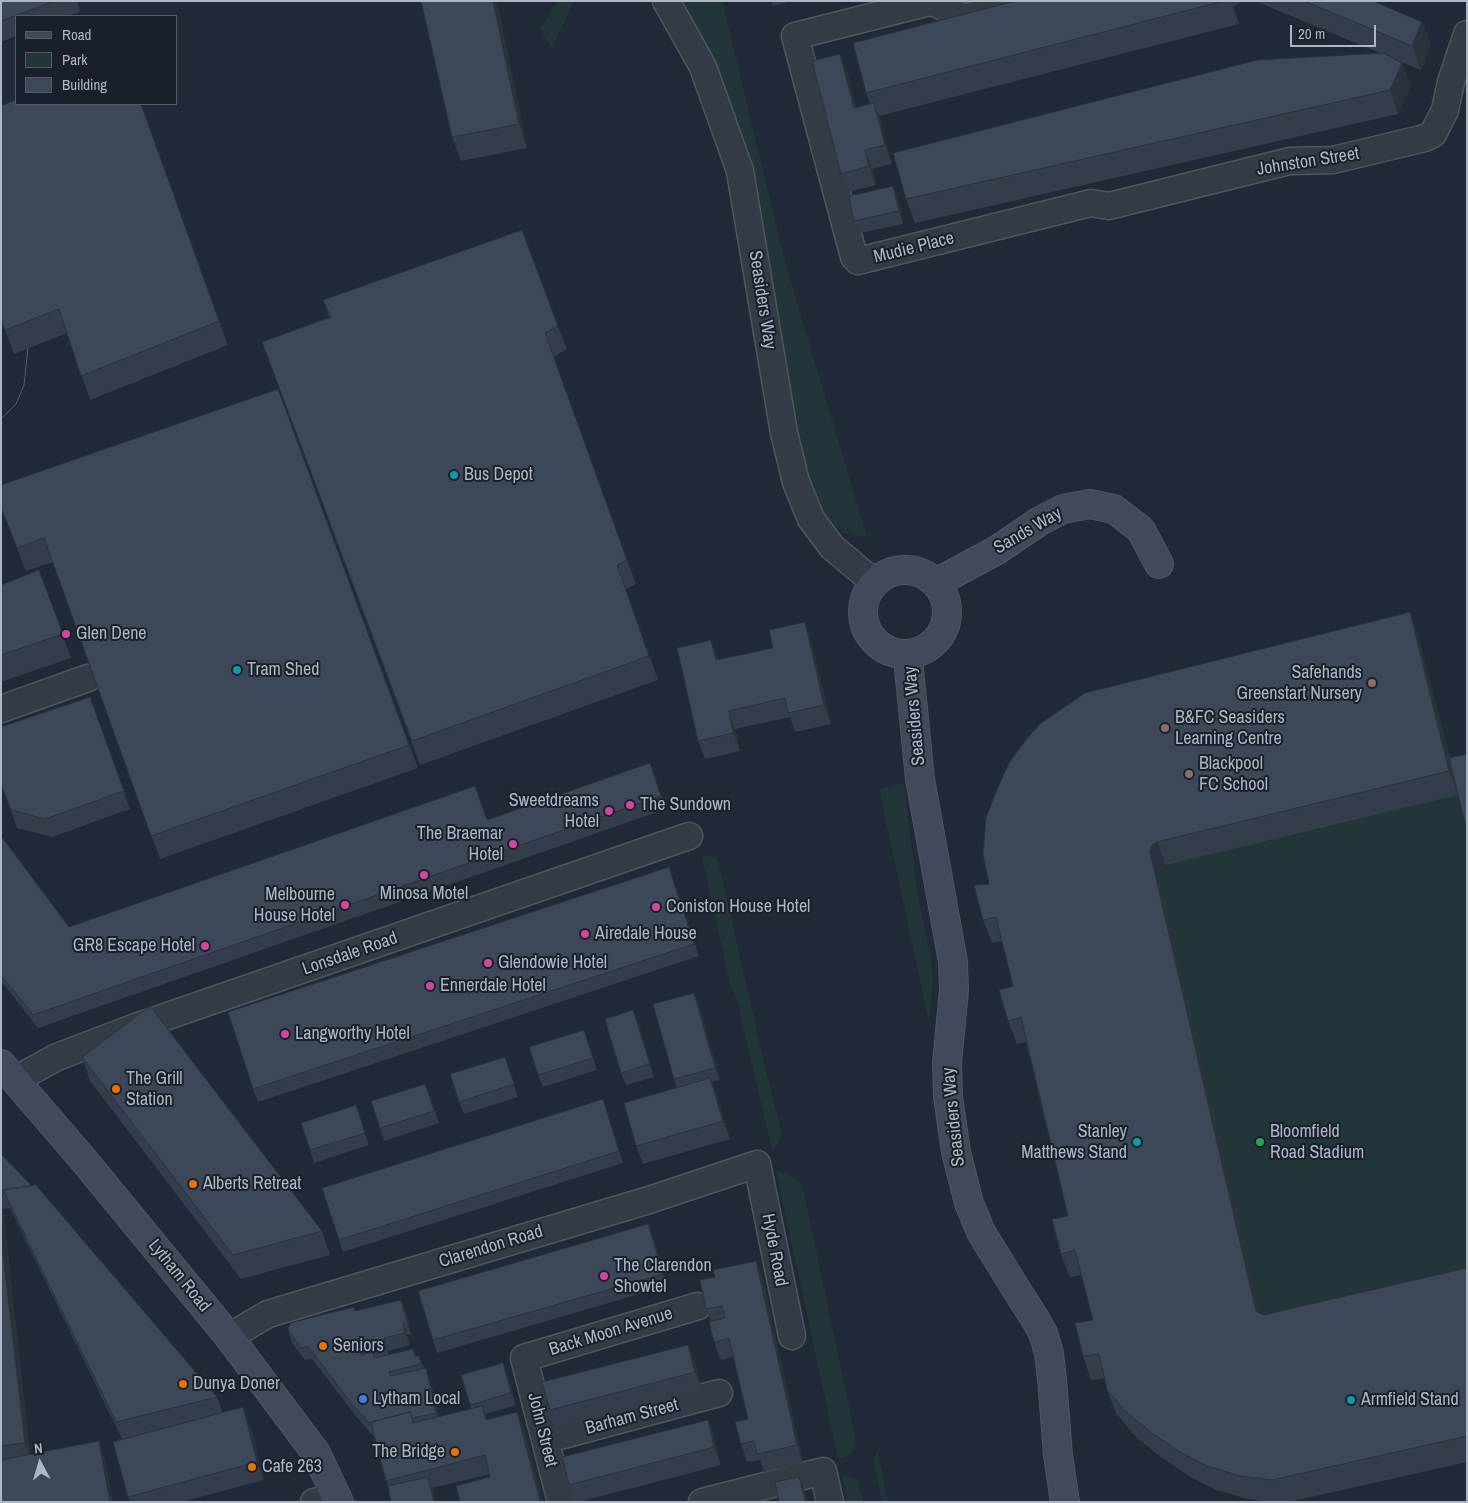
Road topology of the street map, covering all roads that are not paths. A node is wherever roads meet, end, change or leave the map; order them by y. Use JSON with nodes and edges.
{"nodes":[{"id":1,"x":666,"y":1,"type":"edge"},
{"id":2,"x":1030,"y":1,"type":"edge"},
{"id":3,"x":1467,"y":34,"type":"edge"},
{"id":4,"x":1109,"y":206,"type":"joint"},
{"id":5,"x":1159,"y":564,"type":"dead end"},
{"id":6,"x":875,"y":583,"type":"junction"},
{"id":7,"x":936,"y":583,"type":"junction"},
{"id":8,"x":910,"y":654,"type":"junction"},
{"id":9,"x":88,"y":678,"type":"edge"},
{"id":10,"x":1,"y":709,"type":"edge"},
{"id":11,"x":689,"y":836,"type":"dead end"},
{"id":12,"x":8,"y":1072,"type":"edge"},
{"id":13,"x":757,"y":1164,"type":"joint"},
{"id":14,"x":698,"y":1306,"type":"dead end"},
{"id":15,"x":792,"y":1336,"type":"dead end"},
{"id":16,"x":229,"y":1337,"type":"junction"},
{"id":17,"x":524,"y":1358,"type":"joint"},
{"id":18,"x":719,"y":1393,"type":"dead end"},
{"id":19,"x":545,"y":1440,"type":"junction"},
{"id":20,"x":330,"y":1500,"type":"edge"},
{"id":21,"x":560,"y":1502,"type":"edge"},
{"id":22,"x":702,"y":1502,"type":"edge"},
{"id":23,"x":830,"y":1502,"type":"edge"},
{"id":24,"x":1065,"y":1502,"type":"edge"}],
"edges":[{"from":1,"to":6,"type":"street","name":"Seasiders Way"},
{"from":2,"to":4,"type":"street","name":"Mudie Place"},
{"from":3,"to":4,"type":"street","name":"Johnston Street"},
{"from":5,"to":7,"type":"street","name":"Sands Way"},
{"from":6,"to":7,"type":"street"},
{"from":6,"to":8,"type":"street"},
{"from":7,"to":8,"type":"street"},
{"from":8,"to":24,"type":"street","name":"Seasiders Way"},
{"from":9,"to":10,"type":"street"},
{"from":11,"to":12,"type":"street","name":"Lonsdale Road"},
{"from":12,"to":16,"type":"street","name":"Lytham Road"},
{"from":13,"to":15,"type":"street","name":"Hyde Road"},
{"from":13,"to":16,"type":"street","name":"Clarendon Road"},
{"from":14,"to":17,"type":"street","name":"Back Moon Avenue"},
{"from":16,"to":20,"type":"street","name":"Lytham Road"},
{"from":17,"to":19,"type":"street","name":"John Street"},
{"from":18,"to":19,"type":"street","name":"Barham Street"},
{"from":19,"to":21,"type":"street","name":"John Street"},
{"from":22,"to":23,"type":"street"}]}
